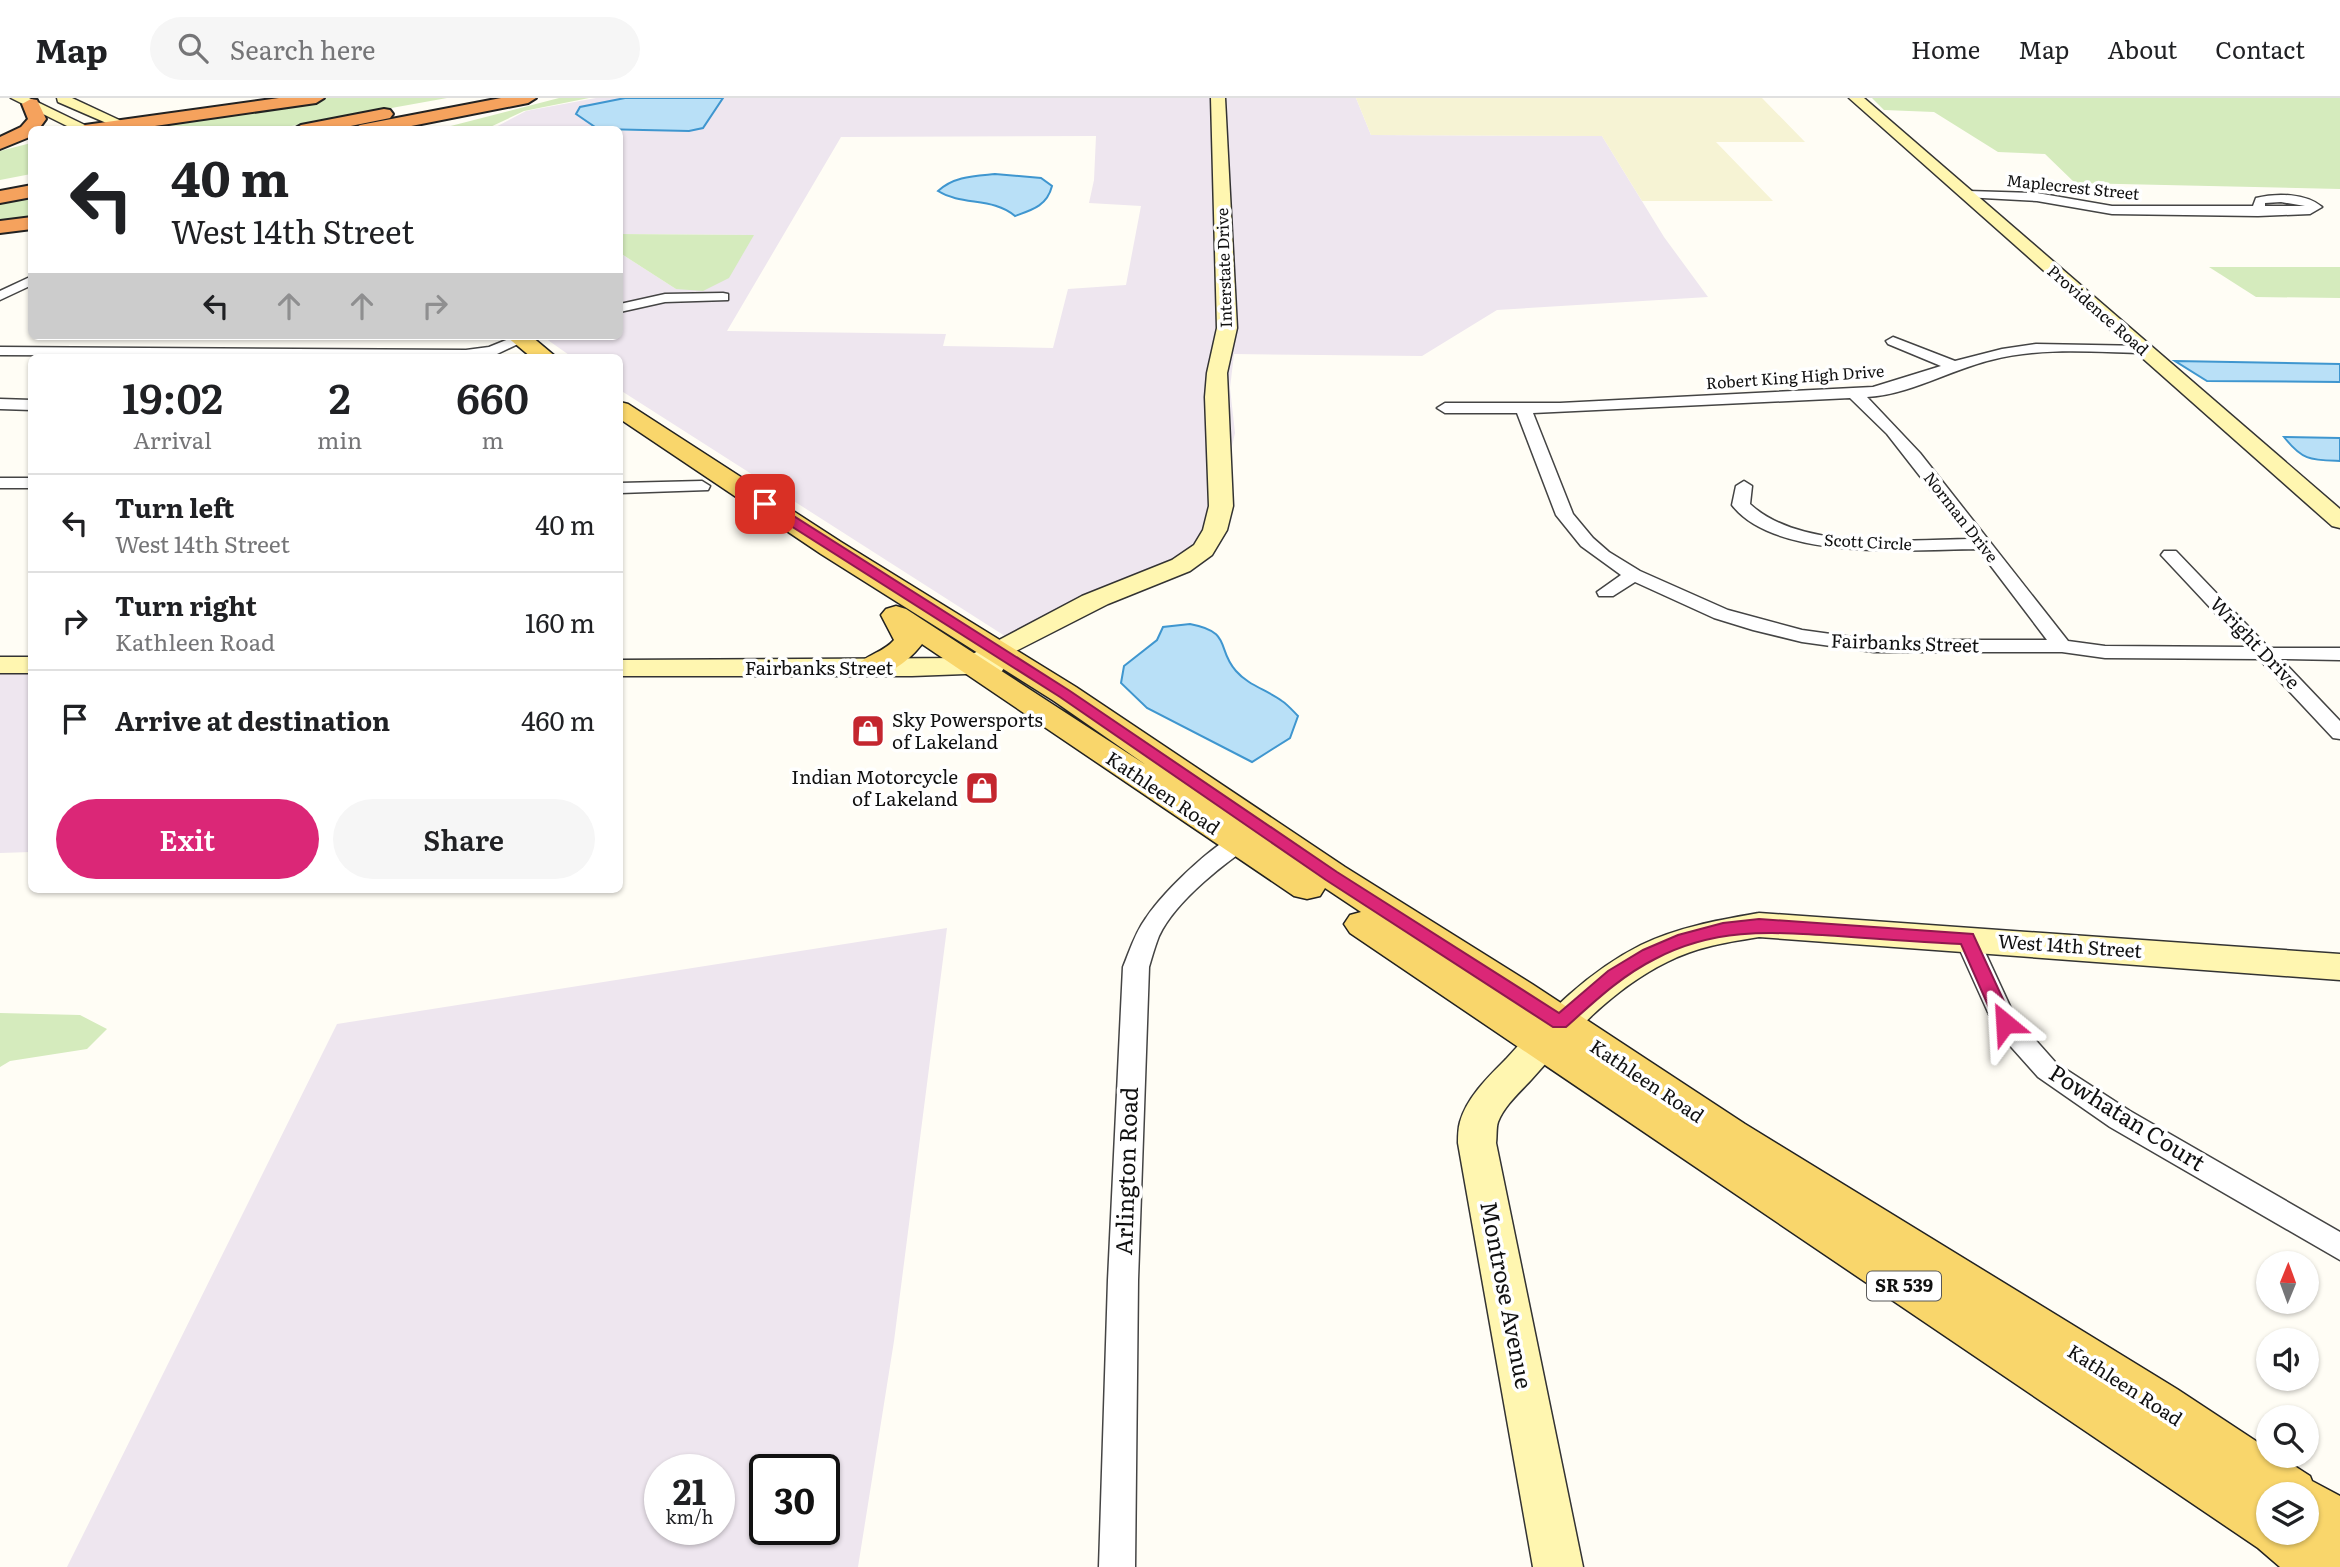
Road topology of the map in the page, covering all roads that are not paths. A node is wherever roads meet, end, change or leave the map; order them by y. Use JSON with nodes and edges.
{"nodes":[{"id":1,"x":61,"y":98,"type":"edge"},
{"id":2,"x":316,"y":98,"type":"edge"},
{"id":3,"x":469,"y":98,"type":"edge"},
{"id":4,"x":1218,"y":98,"type":"edge"},
{"id":5,"x":1856,"y":98,"type":"edge"},
{"id":6,"x":536,"y":99,"type":"edge"},
{"id":7,"x":25,"y":101,"type":"edge"},
{"id":8,"x":34,"y":126,"type":"edge"},
{"id":9,"x":79,"y":126,"type":"edge"},
{"id":10,"x":126,"y":126,"type":"edge"},
{"id":11,"x":134,"y":126,"type":"edge"},
{"id":12,"x":322,"y":126,"type":"edge"},
{"id":13,"x":383,"y":126,"type":"edge"},
{"id":14,"x":446,"y":126,"type":"edge"},
{"id":15,"x":28,"y":130,"type":"edge"},
{"id":16,"x":28,"y":142,"type":"edge"},
{"id":17,"x":0,"y":146,"type":"edge"},
{"id":18,"x":28,"y":181,"type":"edge"},
{"id":19,"x":0,"y":185,"type":"edge"},
{"id":20,"x":28,"y":192,"type":"edge"},
{"id":21,"x":1968,"y":195,"type":"junction"},
{"id":22,"x":0,"y":197,"type":"edge"},
{"id":23,"x":2258,"y":212,"type":"dead end"},
{"id":24,"x":28,"y":224,"type":"edge"},
{"id":25,"x":0,"y":227,"type":"edge"},
{"id":26,"x":28,"y":282,"type":"edge"},
{"id":27,"x":0,"y":297,"type":"edge"},
{"id":28,"x":723,"y":297,"type":"dead end"},
{"id":29,"x":28,"y":299,"type":"edge"},
{"id":30,"x":623,"y":307,"type":"edge"},
{"id":31,"x":1893,"y":341,"type":"dead end"},
{"id":32,"x":513,"y":342,"type":"edge"},
{"id":33,"x":2142,"y":349,"type":"junction"},
{"id":34,"x":0,"y":351,"type":"edge"},
{"id":35,"x":539,"y":354,"type":"edge"},
{"id":36,"x":1954,"y":366,"type":"junction"},
{"id":37,"x":1854,"y":393,"type":"junction"},
{"id":38,"x":0,"y":404,"type":"edge"},
{"id":39,"x":28,"y":405,"type":"edge"},
{"id":40,"x":1445,"y":408,"type":"dead end"},
{"id":41,"x":1522,"y":408,"type":"junction"},
{"id":42,"x":623,"y":411,"type":"edge"},
{"id":43,"x":623,"y":432,"type":"edge"},
{"id":44,"x":0,"y":483,"type":"edge"},
{"id":45,"x":28,"y":483,"type":"edge"},
{"id":46,"x":702,"y":486,"type":"junction"},
{"id":47,"x":1744,"y":486,"type":"dead end"},
{"id":48,"x":623,"y":488,"type":"edge"},
{"id":49,"x":2340,"y":521,"type":"edge"},
{"id":50,"x":1983,"y":544,"type":"junction"},
{"id":51,"x":2170,"y":555,"type":"dead end"},
{"id":52,"x":1634,"y":575,"type":"junction"},
{"id":53,"x":1606,"y":592,"type":"dead end"},
{"id":54,"x":896,"y":615,"type":"junction"},
{"id":55,"x":2340,"y":642,"type":"edge"},
{"id":56,"x":2062,"y":646,"type":"junction"},
{"id":57,"x":2260,"y":648,"type":"junction"},
{"id":58,"x":2340,"y":654,"type":"edge"},
{"id":59,"x":995,"y":659,"type":"junction"},
{"id":60,"x":0,"y":665,"type":"edge"},
{"id":61,"x":28,"y":665,"type":"edge"},
{"id":62,"x":623,"y":668,"type":"edge"},
{"id":63,"x":870,"y":668,"type":"junction"},
{"id":64,"x":2340,"y":733,"type":"edge"},
{"id":65,"x":1250,"y":835,"type":"junction"},
{"id":66,"x":1967,"y":939,"type":"junction"},
{"id":67,"x":2340,"y":967,"type":"edge"},
{"id":68,"x":1551,"y":1032,"type":"junction"},
{"id":69,"x":2340,"y":1247,"type":"edge"},
{"id":70,"x":2273,"y":1482,"type":"edge"},
{"id":71,"x":2319,"y":1513,"type":"edge"},
{"id":72,"x":2256,"y":1519,"type":"edge"},
{"id":73,"x":2340,"y":1527,"type":"edge"},
{"id":74,"x":2295,"y":1545,"type":"edge"},
{"id":75,"x":1116,"y":1567,"type":"edge"},
{"id":76,"x":1558,"y":1567,"type":"edge"},
{"id":77,"x":2327,"y":1567,"type":"edge"}],
"edges":[{"from":1,"to":10,"type":"street"},
{"from":2,"to":11,"type":"highway"},
{"from":3,"to":12,"type":"highway"},
{"from":4,"to":59,"type":"street","name":"Interstate Drive"},
{"from":5,"to":21,"type":"street","name":"Providence Road"},
{"from":6,"to":13,"type":"highway"},
{"from":6,"to":14,"type":"highway"},
{"from":7,"to":8,"type":"highway"},
{"from":7,"to":9,"type":"street"},
{"from":15,"to":17,"type":"highway"},
{"from":16,"to":17,"type":"highway"},
{"from":18,"to":19,"type":"highway"},
{"from":20,"to":22,"type":"highway"},
{"from":21,"to":23,"type":"street","name":"Maplecrest Street"},
{"from":21,"to":33,"type":"street","name":"Providence Road"},
{"from":24,"to":25,"type":"highway"},
{"from":26,"to":27,"type":"street"},
{"from":27,"to":29,"type":"street"},
{"from":28,"to":30,"type":"street"},
{"from":31,"to":36,"type":"street"},
{"from":32,"to":34,"type":"street"},
{"from":32,"to":35,"type":"main road"},
{"from":33,"to":36,"type":"street","name":"Robert King High Drive"},
{"from":33,"to":49,"type":"street","name":"Providence Road"},
{"from":36,"to":37,"type":"street","name":"Robert King High Drive"},
{"from":37,"to":41,"type":"street","name":"Robert King High Drive"},
{"from":37,"to":50,"type":"street","name":"Norman Drive"},
{"from":38,"to":39,"type":"street"},
{"from":40,"to":41,"type":"street","name":"Robert King High Drive"},
{"from":41,"to":52,"type":"street","name":"Fairbanks Street"},
{"from":42,"to":59,"type":"main road","name":"Kathleen Road","number":"SR 539"},
{"from":43,"to":46,"type":"main road","name":"Kathleen Road","number":"SR 539"},
{"from":44,"to":45,"type":"street"},
{"from":46,"to":48,"type":"street"},
{"from":46,"to":54,"type":"main road","name":"Kathleen Road","number":"SR 539"},
{"from":47,"to":50,"type":"street","name":"Scott Circle"},
{"from":50,"to":56,"type":"street","name":"Norman Drive"},
{"from":51,"to":57,"type":"street","name":"Wright Drive"},
{"from":52,"to":53,"type":"street"},
{"from":52,"to":56,"type":"street","name":"Fairbanks Street"},
{"from":54,"to":59,"type":"main road","name":"Kathleen Road","number":"SR 539"},
{"from":54,"to":63,"type":"main road"},
{"from":55,"to":57,"type":"street","name":"Fairbanks Street"},
{"from":56,"to":57,"type":"street","name":"Fairbanks Street"},
{"from":57,"to":58,"type":"street","name":"Fairbanks Street"},
{"from":57,"to":64,"type":"street","name":"Wright Drive"},
{"from":59,"to":63,"type":"street","name":"Fairbanks Street"},
{"from":59,"to":65,"type":"main road","name":"Kathleen Road","number":"SR 539"},
{"from":59,"to":65,"type":"main road","name":"Kathleen Road","number":"SR 539"},
{"from":60,"to":61,"type":"street"},
{"from":62,"to":63,"type":"street","name":"Fairbanks Street"},
{"from":65,"to":68,"type":"main road","name":"Kathleen Road","number":"SR 539"},
{"from":65,"to":75,"type":"street","name":"Arlington Road"},
{"from":66,"to":67,"type":"street","name":"West 14th Street"},
{"from":66,"to":68,"type":"street","name":"West 14th Street"},
{"from":66,"to":69,"type":"street","name":"Powhatan Court"},
{"from":68,"to":70,"type":"main road","name":"Kathleen Road","number":"SR 539"},
{"from":68,"to":72,"type":"main road","name":"Kathleen Road","number":"SR 539"},
{"from":68,"to":76,"type":"street","name":"Montrose Avenue"},
{"from":71,"to":73,"type":"main road"},
{"from":74,"to":77,"type":"main road"}]}
